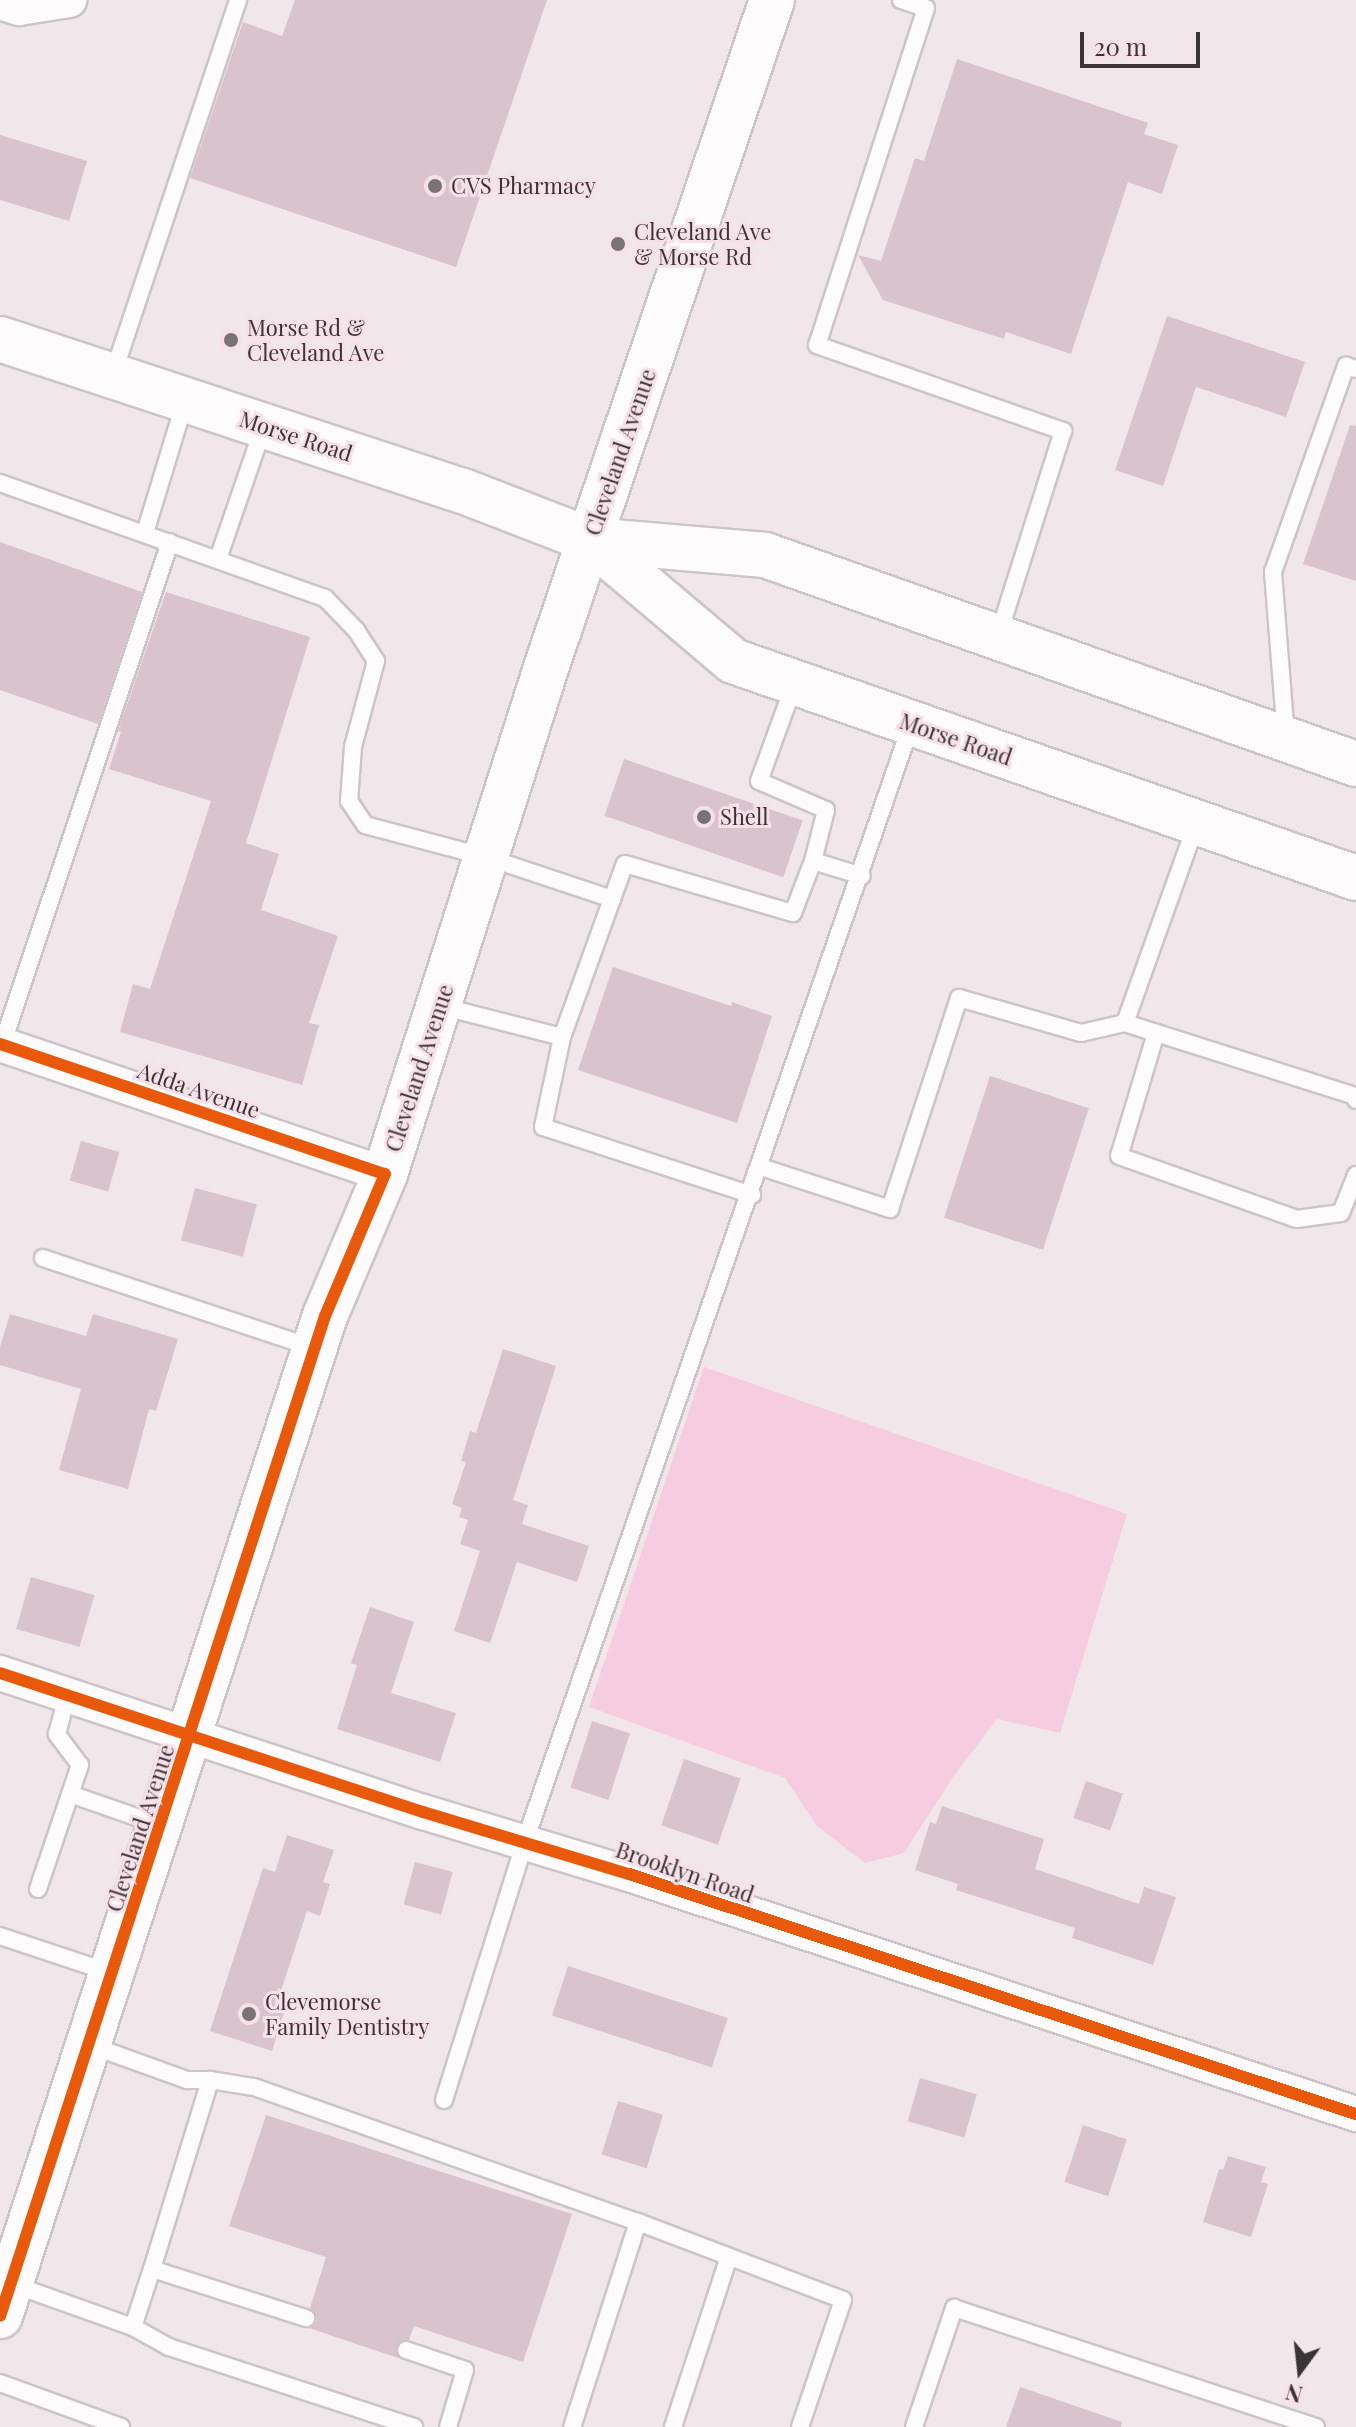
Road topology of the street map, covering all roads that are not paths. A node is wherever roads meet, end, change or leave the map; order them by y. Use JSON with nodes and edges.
{"nodes":[{"id":1,"x":69,"y":0,"type":"edge"},
{"id":2,"x":238,"y":0,"type":"edge"},
{"id":3,"x":772,"y":0,"type":"edge"},
{"id":4,"x":901,"y":0,"type":"edge"},
{"id":5,"x":0,"y":2,"type":"edge"},
{"id":6,"x":0,"y":339,"type":"edge"},
{"id":7,"x":1356,"y":369,"type":"edge"},
{"id":8,"x":112,"y":376,"type":"junction"},
{"id":9,"x":185,"y":399,"type":"junction"},
{"id":10,"x":264,"y":425,"type":"junction"},
{"id":11,"x":0,"y":483,"type":"edge"},
{"id":12,"x":145,"y":533,"type":"junction"},
{"id":13,"x":590,"y":540,"type":"junction"},
{"id":14,"x":170,"y":542,"type":"junction"},
{"id":15,"x":218,"y":559,"type":"junction"},
{"id":16,"x":997,"y":637,"type":"junction"},
{"id":17,"x":794,"y":683,"type":"junction"},
{"id":18,"x":912,"y":724,"type":"junction"},
{"id":19,"x":1286,"y":740,"type":"junction"},
{"id":20,"x":1356,"y":764,"type":"edge"},
{"id":21,"x":1197,"y":823,"type":"junction"},
{"id":22,"x":486,"y":857,"type":"junction"},
{"id":23,"x":813,"y":861,"type":"junction"},
{"id":24,"x":862,"y":876,"type":"junction"},
{"id":25,"x":1356,"y":878,"type":"edge"},
{"id":26,"x":612,"y":899,"type":"junction"},
{"id":27,"x":439,"y":1005,"type":"junction"},
{"id":28,"x":1125,"y":1023,"type":"junction"},
{"id":29,"x":1156,"y":1033,"type":"junction"},
{"id":30,"x":562,"y":1037,"type":"junction"},
{"id":31,"x":1,"y":1044,"type":"edge"},
{"id":32,"x":1356,"y":1100,"type":"edge"},
{"id":33,"x":761,"y":1167,"type":"junction"},
{"id":34,"x":385,"y":1174,"type":"junction"},
{"id":35,"x":1356,"y":1175,"type":"edge"},
{"id":36,"x":752,"y":1195,"type":"junction"},
{"id":37,"x":43,"y":1258,"type":"dead end"},
{"id":38,"x":315,"y":1348,"type":"junction"},
{"id":39,"x":0,"y":1673,"type":"edge"},
{"id":40,"x":67,"y":1696,"type":"junction"},
{"id":41,"x":191,"y":1736,"type":"junction"},
{"id":42,"x":70,"y":1794,"type":"junction"},
{"id":43,"x":162,"y":1826,"type":"junction"},
{"id":44,"x":525,"y":1841,"type":"junction"},
{"id":45,"x":38,"y":1889,"type":"dead end"},
{"id":46,"x":0,"y":1936,"type":"edge"},
{"id":47,"x":113,"y":1973,"type":"junction"},
{"id":48,"x":89,"y":2045,"type":"junction"},
{"id":49,"x":210,"y":2080,"type":"junction"},
{"id":50,"x":444,"y":2100,"type":"dead end"},
{"id":51,"x":1356,"y":2114,"type":"edge"},
{"id":52,"x":638,"y":2222,"type":"junction"},
{"id":53,"x":729,"y":2257,"type":"junction"},
{"id":54,"x":152,"y":2269,"type":"junction"},
{"id":55,"x":5,"y":2300,"type":"edge"},
{"id":56,"x":306,"y":2318,"type":"dead end"},
{"id":57,"x":133,"y":2327,"type":"junction"},
{"id":58,"x":406,"y":2350,"type":"dead end"},
{"id":59,"x":0,"y":2383,"type":"edge"},
{"id":60,"x":121,"y":2427,"type":"edge"},
{"id":61,"x":414,"y":2427,"type":"edge"},
{"id":62,"x":448,"y":2427,"type":"edge"},
{"id":63,"x":572,"y":2427,"type":"edge"},
{"id":64,"x":673,"y":2427,"type":"edge"},
{"id":65,"x":800,"y":2427,"type":"edge"},
{"id":66,"x":914,"y":2427,"type":"edge"},
{"id":67,"x":1316,"y":2427,"type":"edge"}],
"edges":[{"from":1,"to":5,"type":"street"},
{"from":2,"to":8,"type":"lane"},
{"from":3,"to":13,"type":"main road","name":"Cleveland Avenue"},
{"from":4,"to":16,"type":"lane"},
{"from":6,"to":8,"type":"main road","name":"Morse Road"},
{"from":7,"to":19,"type":"lane"},
{"from":8,"to":9,"type":"main road","name":"Morse Road"},
{"from":9,"to":10,"type":"main road","name":"Morse Road"},
{"from":9,"to":12,"type":"lane"},
{"from":10,"to":13,"type":"main road","name":"Morse Road"},
{"from":10,"to":15,"type":"lane"},
{"from":11,"to":12,"type":"lane"},
{"from":12,"to":14,"type":"lane"},
{"from":13,"to":16,"type":"main road","name":"Morse Road"},
{"from":13,"to":17,"type":"main road","name":"Morse Road"},
{"from":13,"to":22,"type":"main road","name":"Cleveland Avenue"},
{"from":14,"to":15,"type":"lane"},
{"from":14,"to":31,"type":"lane"},
{"from":15,"to":22,"type":"lane"},
{"from":16,"to":19,"type":"main road","name":"Morse Road"},
{"from":17,"to":18,"type":"main road","name":"Morse Road"},
{"from":17,"to":23,"type":"lane"},
{"from":18,"to":21,"type":"main road","name":"Morse Road"},
{"from":18,"to":24,"type":"lane"},
{"from":19,"to":20,"type":"main road","name":"Morse Road"},
{"from":21,"to":25,"type":"main road","name":"Morse Road"},
{"from":21,"to":28,"type":"lane"},
{"from":22,"to":26,"type":"lane"},
{"from":22,"to":27,"type":"main road","name":"Cleveland Avenue"},
{"from":23,"to":24,"type":"lane"},
{"from":23,"to":26,"type":"lane"},
{"from":24,"to":33,"type":"lane"},
{"from":26,"to":30,"type":"lane"},
{"from":27,"to":30,"type":"lane"},
{"from":27,"to":34,"type":"main road","name":"Cleveland Avenue"},
{"from":28,"to":29,"type":"lane"},
{"from":28,"to":33,"type":"lane"},
{"from":29,"to":32,"type":"lane"},
{"from":29,"to":35,"type":"lane"},
{"from":30,"to":36,"type":"lane"},
{"from":31,"to":34,"type":"street","name":"Adda Avenue"},
{"from":33,"to":36,"type":"lane"},
{"from":34,"to":38,"type":"main road","name":"Cleveland Avenue"},
{"from":36,"to":44,"type":"lane"},
{"from":37,"to":38,"type":"lane"},
{"from":38,"to":41,"type":"main road","name":"Cleveland Avenue"},
{"from":39,"to":40,"type":"street","name":"Brooklyn Road"},
{"from":40,"to":41,"type":"street","name":"Brooklyn Road"},
{"from":40,"to":42,"type":"lane"},
{"from":41,"to":43,"type":"main road","name":"Cleveland Avenue"},
{"from":41,"to":44,"type":"street","name":"Brooklyn Road"},
{"from":42,"to":43,"type":"lane"},
{"from":42,"to":45,"type":"lane"},
{"from":43,"to":47,"type":"main road","name":"Cleveland Avenue"},
{"from":44,"to":50,"type":"lane"},
{"from":44,"to":51,"type":"street","name":"Brooklyn Road"},
{"from":46,"to":47,"type":"lane"},
{"from":47,"to":48,"type":"main road","name":"Cleveland Avenue"},
{"from":48,"to":49,"type":"lane"},
{"from":48,"to":55,"type":"main road","name":"Cleveland Avenue"},
{"from":49,"to":52,"type":"lane"},
{"from":49,"to":54,"type":"lane"},
{"from":52,"to":53,"type":"lane"},
{"from":52,"to":63,"type":"lane"},
{"from":53,"to":64,"type":"lane"},
{"from":53,"to":65,"type":"lane"},
{"from":54,"to":56,"type":"lane"},
{"from":54,"to":57,"type":"lane"},
{"from":55,"to":57,"type":"lane"},
{"from":57,"to":61,"type":"lane"},
{"from":58,"to":62,"type":"lane"},
{"from":59,"to":60,"type":"lane"},
{"from":66,"to":67,"type":"lane"}]}
